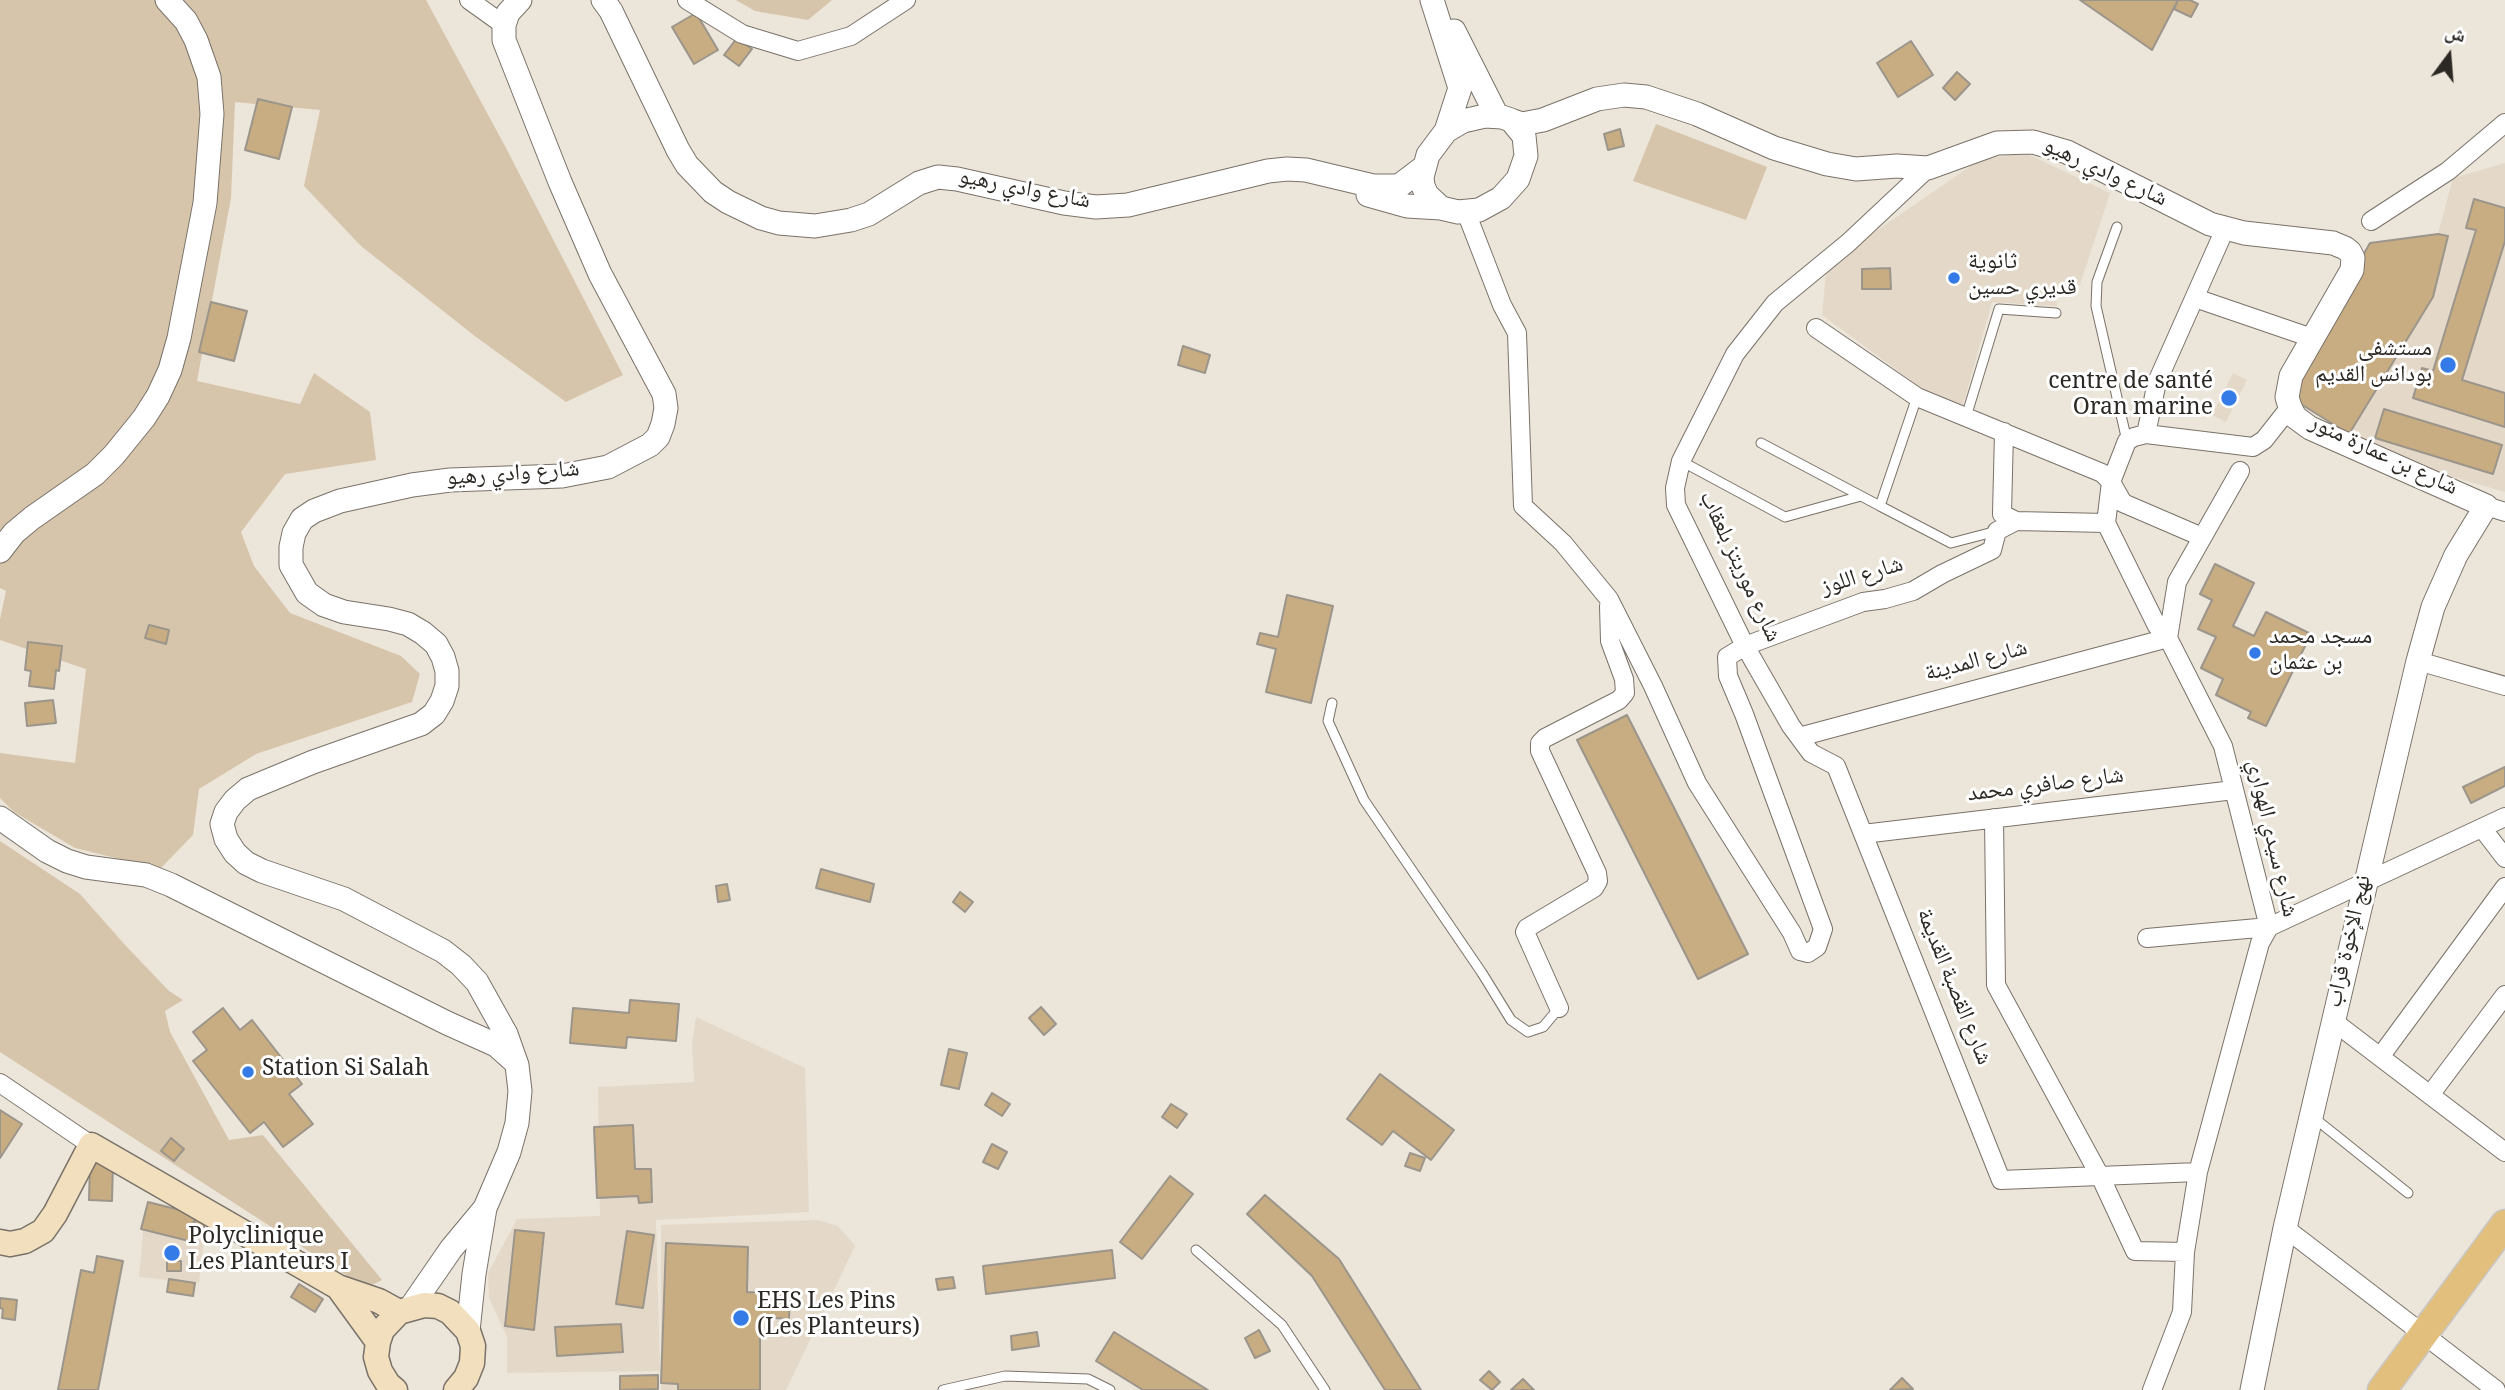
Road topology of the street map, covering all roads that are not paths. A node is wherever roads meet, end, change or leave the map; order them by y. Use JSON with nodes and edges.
{"nodes":[{"id":1,"x":167,"y":0,"type":"edge"},
{"id":2,"x":470,"y":0,"type":"edge"},
{"id":3,"x":520,"y":0,"type":"edge"},
{"id":4,"x":603,"y":0,"type":"edge"},
{"id":5,"x":687,"y":0,"type":"edge"},
{"id":6,"x":906,"y":0,"type":"edge"},
{"id":7,"x":1434,"y":0,"type":"edge"},
{"id":8,"x":504,"y":25,"type":"junction"},
{"id":9,"x":1597,"y":99,"type":"junction"},
{"id":10,"x":1499,"y":116,"type":"junction"},
{"id":11,"x":2505,"y":123,"type":"edge"},
{"id":12,"x":1447,"y":131,"type":"junction"},
{"id":13,"x":1526,"y":156,"type":"junction"},
{"id":14,"x":1424,"y":167,"type":"junction"},
{"id":15,"x":1928,"y":168,"type":"junction"},
{"id":16,"x":1237,"y":179,"type":"junction"},
{"id":17,"x":1441,"y":208,"type":"junction"},
{"id":18,"x":1466,"y":212,"type":"junction"},
{"id":19,"x":2371,"y":221,"type":"dead end"},
{"id":20,"x":2117,"y":227,"type":"dead end"},
{"id":21,"x":2225,"y":229,"type":"junction"},
{"id":22,"x":2352,"y":270,"type":"joint"},
{"id":23,"x":2195,"y":298,"type":"junction"},
{"id":24,"x":2056,"y":313,"type":"dead end"},
{"id":25,"x":1816,"y":328,"type":"dead end"},
{"id":26,"x":2312,"y":338,"type":"junction"},
{"id":27,"x":1917,"y":397,"type":"junction"},
{"id":28,"x":2290,"y":407,"type":"junction"},
{"id":29,"x":1966,"y":417,"type":"junction"},
{"id":30,"x":2004,"y":432,"type":"junction"},
{"id":31,"x":2146,"y":435,"type":"junction"},
{"id":32,"x":2127,"y":441,"type":"junction"},
{"id":33,"x":1761,"y":443,"type":"dead end"},
{"id":34,"x":1681,"y":461,"type":"junction"},
{"id":35,"x":2240,"y":471,"type":"dead end"},
{"id":36,"x":2111,"y":482,"type":"junction"},
{"id":37,"x":1861,"y":496,"type":"junction"},
{"id":38,"x":1880,"y":506,"type":"junction"},
{"id":39,"x":2495,"y":509,"type":"edge"},
{"id":40,"x":2016,"y":521,"type":"junction"},
{"id":41,"x":2106,"y":523,"type":"junction"},
{"id":42,"x":1997,"y":531,"type":"junction"},
{"id":43,"x":2202,"y":537,"type":"junction"},
{"id":44,"x":0,"y":551,"type":"edge"},
{"id":45,"x":1609,"y":599,"type":"junction"},
{"id":46,"x":2168,"y":638,"type":"junction"},
{"id":47,"x":1745,"y":646,"type":"junction"},
{"id":48,"x":2418,"y":661,"type":"junction"},
{"id":49,"x":2505,"y":686,"type":"edge"},
{"id":50,"x":1332,"y":703,"type":"dead end"},
{"id":51,"x":1799,"y":737,"type":"junction"},
{"id":52,"x":2234,"y":790,"type":"junction"},
{"id":53,"x":2505,"y":817,"type":"edge"},
{"id":54,"x":0,"y":818,"type":"edge"},
{"id":55,"x":1994,"y":818,"type":"junction"},
{"id":56,"x":2482,"y":828,"type":"junction"},
{"id":57,"x":1863,"y":834,"type":"junction"},
{"id":58,"x":2505,"y":858,"type":"edge"},
{"id":59,"x":2366,"y":884,"type":"junction"},
{"id":60,"x":2505,"y":887,"type":"edge"},
{"id":61,"x":2269,"y":927,"type":"junction"},
{"id":62,"x":2147,"y":938,"type":"dead end"},
{"id":63,"x":2505,"y":995,"type":"edge"},
{"id":64,"x":1559,"y":1008,"type":"joint"},
{"id":65,"x":2333,"y":1021,"type":"junction"},
{"id":66,"x":2380,"y":1057,"type":"junction"},
{"id":67,"x":517,"y":1065,"type":"junction"},
{"id":68,"x":0,"y":1083,"type":"edge"},
{"id":69,"x":2430,"y":1095,"type":"junction"},
{"id":70,"x":2311,"y":1116,"type":"junction"},
{"id":71,"x":91,"y":1144,"type":"junction"},
{"id":72,"x":2505,"y":1152,"type":"edge"},
{"id":73,"x":2198,"y":1172,"type":"junction"},
{"id":74,"x":2101,"y":1178,"type":"junction"},
{"id":75,"x":2408,"y":1193,"type":"dead end"},
{"id":76,"x":485,"y":1209,"type":"junction"},
{"id":77,"x":2504,"y":1227,"type":"edge"},
{"id":78,"x":2285,"y":1228,"type":"junction"},
{"id":79,"x":0,"y":1242,"type":"edge"},
{"id":80,"x":1196,"y":1250,"type":"dead end"},
{"id":81,"x":2185,"y":1252,"type":"junction"},
{"id":82,"x":338,"y":1287,"type":"junction"},
{"id":83,"x":405,"y":1309,"type":"junction"},
{"id":84,"x":468,"y":1331,"type":"junction"},
{"id":85,"x":2423,"y":1334,"type":"junction"},
{"id":86,"x":377,"y":1342,"type":"junction"},
{"id":87,"x":386,"y":1384,"type":"edge"},
{"id":88,"x":456,"y":1390,"type":"edge"},
{"id":89,"x":943,"y":1390,"type":"edge"},
{"id":90,"x":1110,"y":1390,"type":"edge"},
{"id":91,"x":1325,"y":1390,"type":"edge"},
{"id":92,"x":2152,"y":1390,"type":"edge"},
{"id":93,"x":2252,"y":1390,"type":"edge"},
{"id":94,"x":2382,"y":1390,"type":"edge"},
{"id":95,"x":2496,"y":1390,"type":"edge"}],
"edges":[{"from":1,"to":44,"type":"street"},
{"from":2,"to":8,"type":"street"},
{"from":3,"to":8,"type":"street"},
{"from":4,"to":16,"type":"street","name":"شارع وادي رهيو"},
{"from":5,"to":6,"type":"street"},
{"from":7,"to":10,"type":"street"},
{"from":7,"to":12,"type":"street"},
{"from":8,"to":67,"type":"street","name":"شارع وادي رهيو"},
{"from":9,"to":10,"type":"street","name":"شارع وادي رهيو"},
{"from":9,"to":13,"type":"street","name":"شارع وادي رهيو"},
{"from":9,"to":15,"type":"street","name":"شارع وادي رهيو"},
{"from":10,"to":12,"type":"street"},
{"from":10,"to":13,"type":"street"},
{"from":11,"to":19,"type":"street"},
{"from":12,"to":14,"type":"street"},
{"from":13,"to":18,"type":"street"},
{"from":14,"to":16,"type":"street","name":"شارع وادي رهيو"},
{"from":14,"to":17,"type":"street"},
{"from":15,"to":21,"type":"street","name":"شارع وادي رهيو"},
{"from":15,"to":34,"type":"street","name":"شارع موريتز بلعقاب"},
{"from":16,"to":17,"type":"street","name":"شارع وادي رهيو"},
{"from":17,"to":18,"type":"street"},
{"from":18,"to":45,"type":"street"},
{"from":20,"to":32,"type":"lane"},
{"from":21,"to":22,"type":"street","name":"شارع وادي رهيو"},
{"from":21,"to":23,"type":"street"},
{"from":22,"to":26,"type":"street","name":"شارع بن عمارة منور"},
{"from":23,"to":26,"type":"street"},
{"from":23,"to":31,"type":"street"},
{"from":24,"to":29,"type":"lane"},
{"from":25,"to":27,"type":"street"},
{"from":26,"to":28,"type":"street","name":"شارع بن عمارة منور"},
{"from":27,"to":29,"type":"street"},
{"from":27,"to":38,"type":"lane"},
{"from":28,"to":31,"type":"street"},
{"from":28,"to":39,"type":"street","name":"شارع بن عمارة منور"},
{"from":29,"to":30,"type":"street"},
{"from":30,"to":36,"type":"street"},
{"from":30,"to":40,"type":"street"},
{"from":31,"to":32,"type":"street"},
{"from":32,"to":36,"type":"street"},
{"from":33,"to":37,"type":"lane"},
{"from":34,"to":37,"type":"lane"},
{"from":34,"to":47,"type":"street","name":"شارع موريتز بلعقاب"},
{"from":35,"to":43,"type":"street"},
{"from":36,"to":41,"type":"street"},
{"from":36,"to":43,"type":"street"},
{"from":37,"to":38,"type":"lane"},
{"from":38,"to":42,"type":"lane"},
{"from":39,"to":48,"type":"street","name":"نهج الإخوة قراب"},
{"from":40,"to":41,"type":"street","name":"شارع اللوز"},
{"from":40,"to":42,"type":"street","name":"شارع اللوز"},
{"from":41,"to":46,"type":"street","name":"شارع سيدي الهواري"},
{"from":42,"to":47,"type":"street","name":"شارع اللوز"},
{"from":43,"to":46,"type":"street"},
{"from":45,"to":47,"type":"street"},
{"from":45,"to":64,"type":"street"},
{"from":46,"to":51,"type":"street","name":"شارع المدينة"},
{"from":46,"to":52,"type":"street","name":"شارع سيدي الهواري"},
{"from":47,"to":51,"type":"street","name":"شارع موريتز بلعقاب"},
{"from":48,"to":49,"type":"street"},
{"from":48,"to":59,"type":"street","name":"نهج الإخوة قراب"},
{"from":50,"to":64,"type":"lane"},
{"from":51,"to":57,"type":"street","name":"شارع القصبة القديمة"},
{"from":52,"to":55,"type":"street","name":"شارع صافري محمد"},
{"from":52,"to":61,"type":"street","name":"شارع سيدي الهواري"},
{"from":53,"to":56,"type":"street"},
{"from":54,"to":67,"type":"street"},
{"from":55,"to":57,"type":"street","name":"شارع صافري محمد"},
{"from":55,"to":74,"type":"street"},
{"from":56,"to":58,"type":"street"},
{"from":56,"to":59,"type":"street"},
{"from":57,"to":74,"type":"street","name":"شارع القصبة القديمة"},
{"from":59,"to":61,"type":"street"},
{"from":59,"to":65,"type":"street","name":"نهج الإخوة قراب"},
{"from":60,"to":66,"type":"street"},
{"from":61,"to":62,"type":"street"},
{"from":61,"to":73,"type":"street","name":"شارع سيدي الهواري"},
{"from":63,"to":69,"type":"street"},
{"from":65,"to":66,"type":"street"},
{"from":65,"to":70,"type":"street","name":"نهج الإخوة قراب"},
{"from":66,"to":69,"type":"street"},
{"from":67,"to":76,"type":"street"},
{"from":68,"to":71,"type":"street"},
{"from":69,"to":72,"type":"street"},
{"from":70,"to":75,"type":"lane"},
{"from":70,"to":78,"type":"street","name":"نهج الإخوة قراب"},
{"from":71,"to":79,"type":"main road"},
{"from":71,"to":82,"type":"main road"},
{"from":73,"to":74,"type":"street","name":"شارع القصبة القديمة"},
{"from":73,"to":81,"type":"street","name":"شارع سيدي الهواري"},
{"from":74,"to":81,"type":"street"},
{"from":76,"to":83,"type":"street"},
{"from":76,"to":84,"type":"street"},
{"from":77,"to":85,"type":"main road"},
{"from":78,"to":85,"type":"street"},
{"from":78,"to":93,"type":"street","name":"نهج الإخوة قراب"},
{"from":80,"to":91,"type":"lane"},
{"from":81,"to":92,"type":"street","name":"شارع سيدي الهواري"},
{"from":82,"to":83,"type":"main road"},
{"from":82,"to":86,"type":"main road"},
{"from":83,"to":84,"type":"main road"},
{"from":83,"to":86,"type":"main road"},
{"from":84,"to":88,"type":"main road"},
{"from":85,"to":94,"type":"main road"},
{"from":85,"to":95,"type":"street"},
{"from":86,"to":87,"type":"main road"},
{"from":89,"to":90,"type":"lane"}]}
